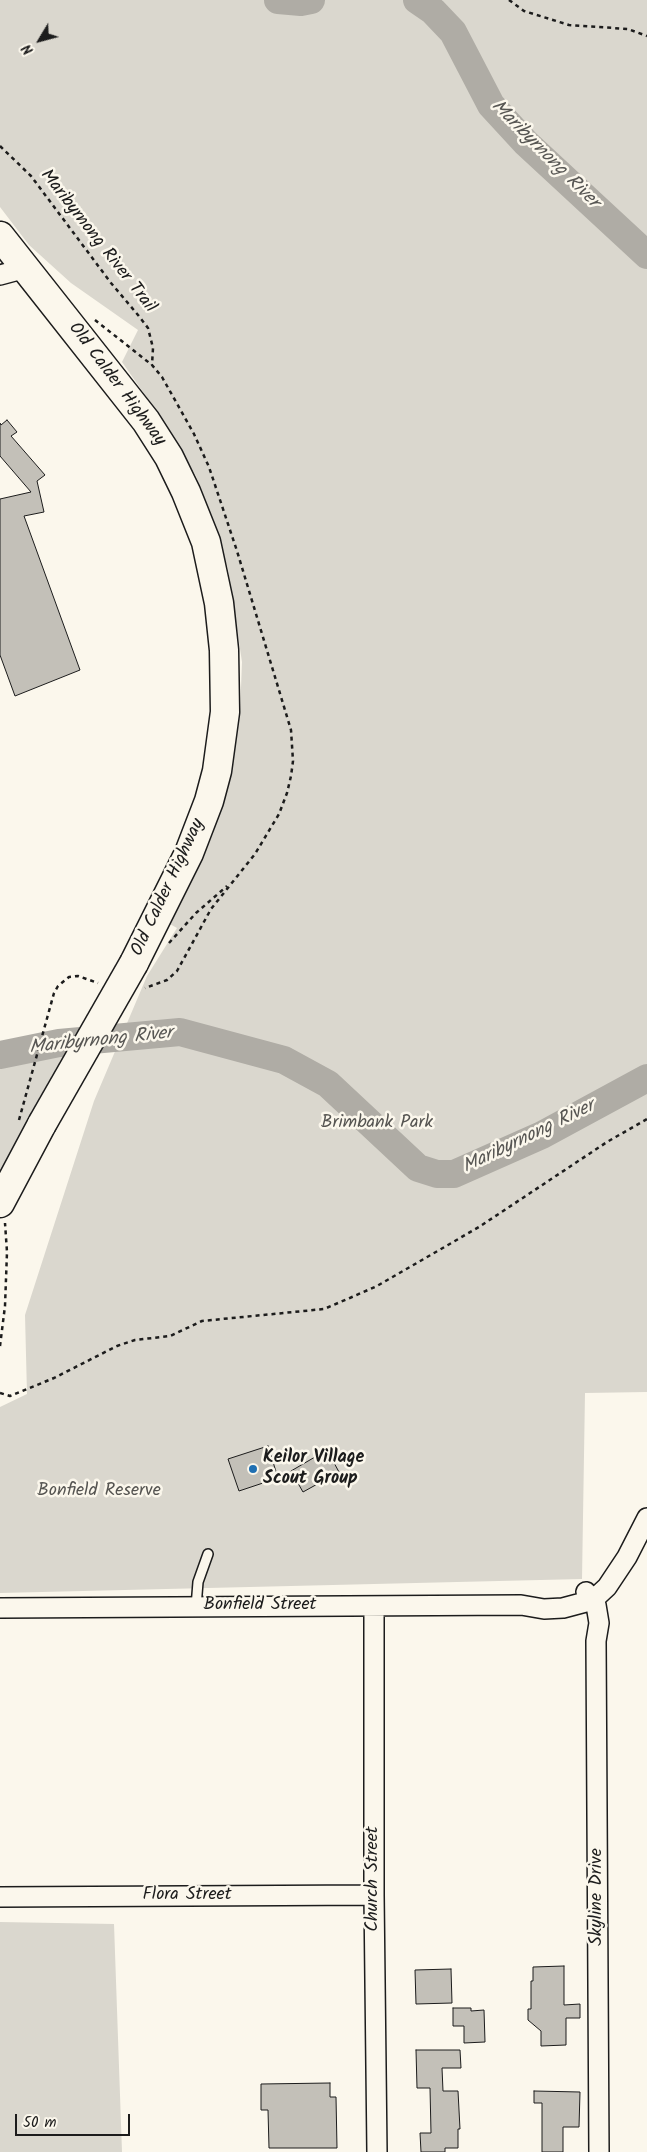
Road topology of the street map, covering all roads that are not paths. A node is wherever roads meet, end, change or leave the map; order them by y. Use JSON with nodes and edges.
{"nodes":[{"id":1,"x":0,"y":236,"type":"edge"},
{"id":2,"x":26,"y":268,"type":"junction"},
{"id":3,"x":0,"y":275,"type":"edge"},
{"id":4,"x":0,"y":1203,"type":"edge"},
{"id":5,"x":642,"y":1526,"type":"edge"},
{"id":6,"x":208,"y":1554,"type":"dead end"},
{"id":7,"x":588,"y":1598,"type":"junction"},
{"id":8,"x":374,"y":1606,"type":"junction"},
{"id":9,"x":196,"y":1607,"type":"junction"},
{"id":10,"x":0,"y":1608,"type":"edge"},
{"id":11,"x":374,"y":1895,"type":"junction"},
{"id":12,"x":0,"y":1897,"type":"edge"},
{"id":13,"x":377,"y":2152,"type":"edge"},
{"id":14,"x":599,"y":2152,"type":"edge"}],
"edges":[{"from":1,"to":2,"type":"main road","name":"Old Calder Highway"},
{"from":2,"to":3,"type":"street"},
{"from":2,"to":4,"type":"main road","name":"Old Calder Highway","bridge":true},
{"from":5,"to":7,"type":"street"},
{"from":6,"to":9,"type":"lane"},
{"from":7,"to":8,"type":"street","name":"Bonfield Street"},
{"from":7,"to":14,"type":"street","name":"Skyline Drive"},
{"from":8,"to":9,"type":"street","name":"Bonfield Street"},
{"from":8,"to":11,"type":"street","name":"Church Street"},
{"from":9,"to":10,"type":"street","name":"Bonfield Street"},
{"from":11,"to":12,"type":"street","name":"Flora Street"},
{"from":11,"to":13,"type":"street","name":"Church Street"}]}
